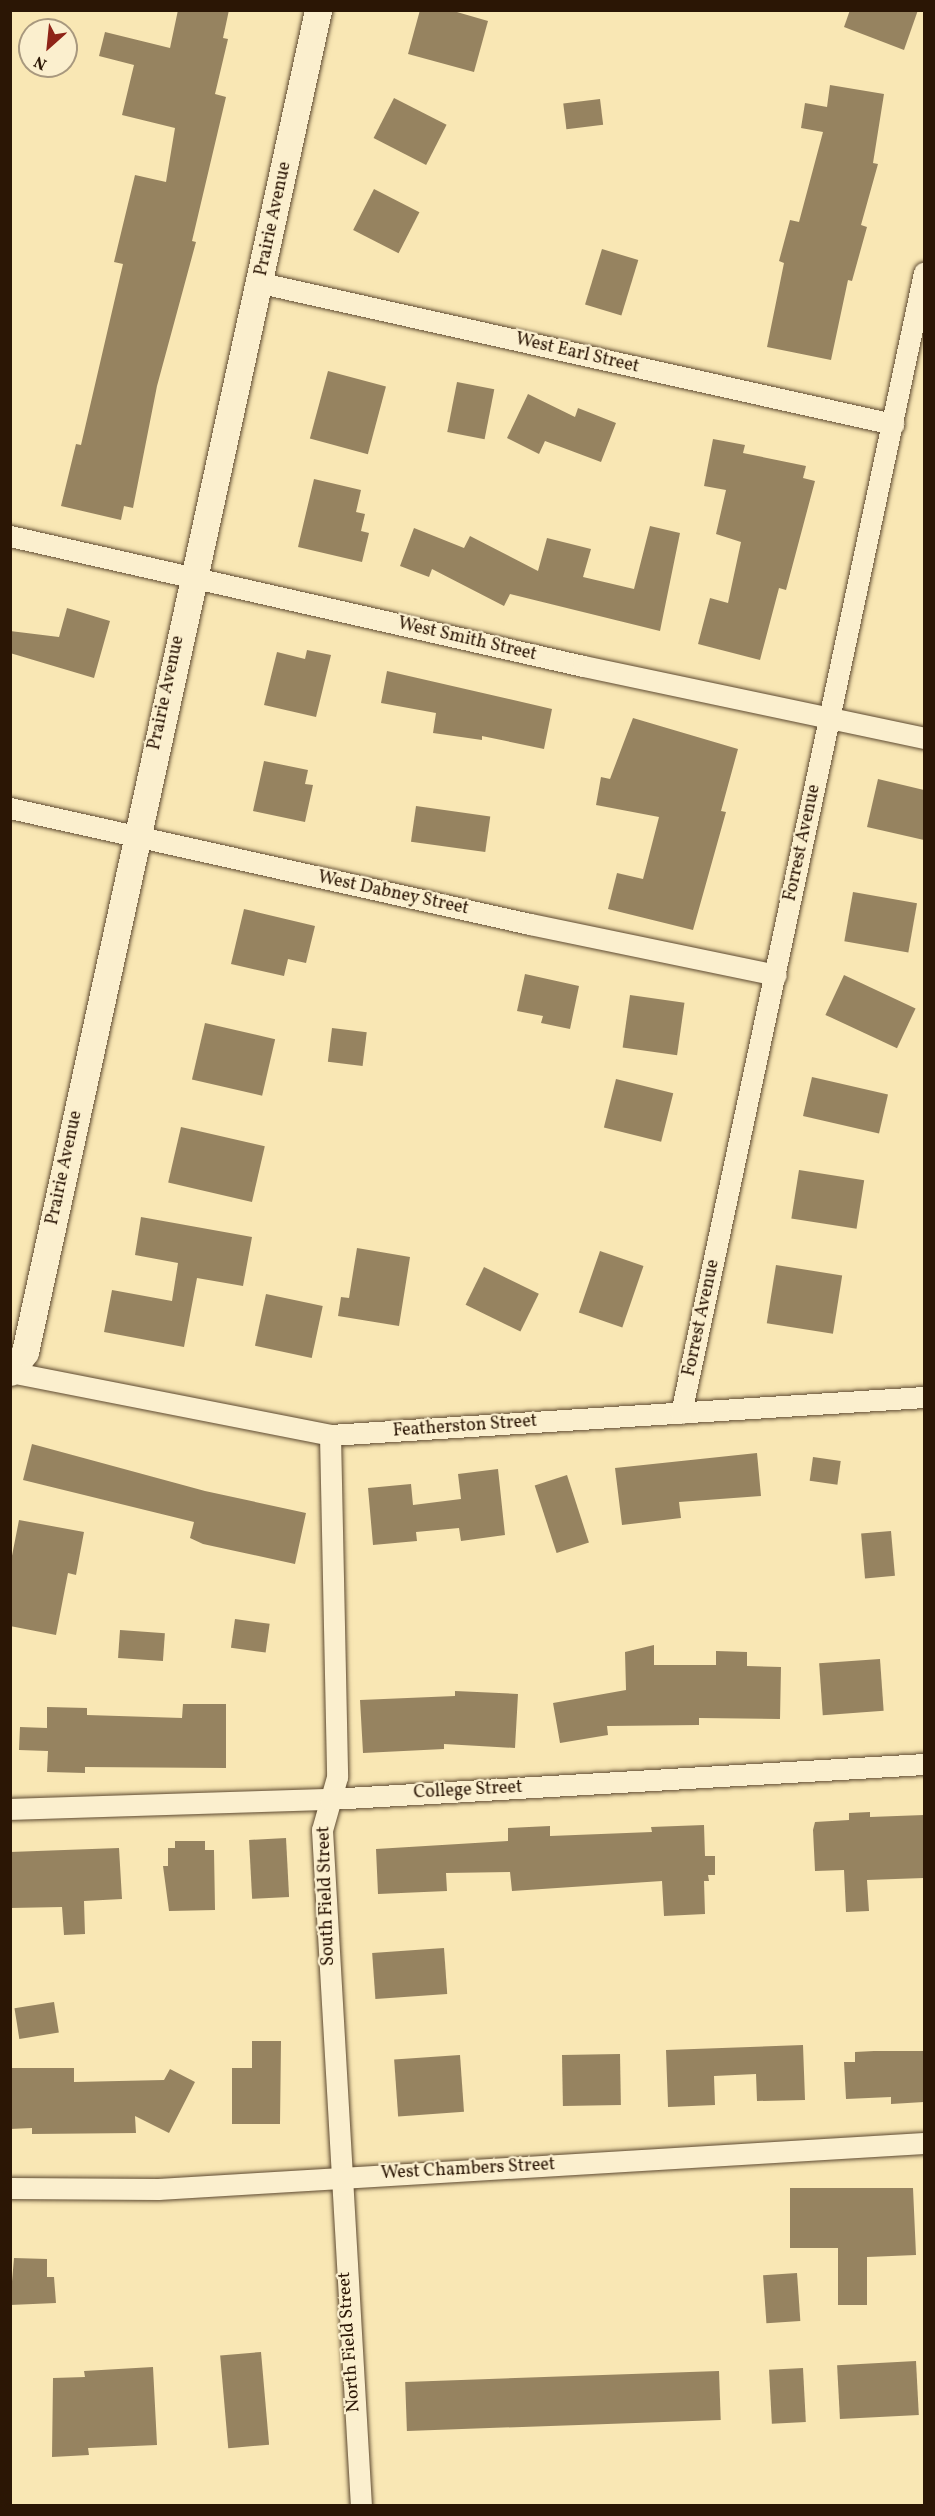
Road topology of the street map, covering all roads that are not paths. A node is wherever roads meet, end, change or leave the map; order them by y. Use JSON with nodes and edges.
{"nodes":[{"id":1,"x":318,"y":10,"type":"edge"},
{"id":2,"x":924,"y":273,"type":"edge"},
{"id":3,"x":261,"y":284,"type":"junction"},
{"id":4,"x":893,"y":424,"type":"junction"},
{"id":5,"x":10,"y":536,"type":"edge"},
{"id":6,"x":191,"y":577,"type":"junction"},
{"id":7,"x":829,"y":718,"type":"junction"},
{"id":8,"x":924,"y":738,"type":"edge"},
{"id":9,"x":10,"y":808,"type":"edge"},
{"id":10,"x":136,"y":837,"type":"junction"},
{"id":11,"x":776,"y":975,"type":"junction"},
{"id":12,"x":10,"y":1372,"type":"edge"},
{"id":13,"x":924,"y":1397,"type":"edge"},
{"id":14,"x":681,"y":1413,"type":"junction"},
{"id":15,"x":330,"y":1435,"type":"junction"},
{"id":16,"x":924,"y":1764,"type":"edge"},
{"id":17,"x":330,"y":1799,"type":"junction"},
{"id":18,"x":10,"y":1809,"type":"edge"},
{"id":19,"x":924,"y":2143,"type":"edge"},
{"id":20,"x":340,"y":2178,"type":"junction"},
{"id":21,"x":10,"y":2188,"type":"edge"},
{"id":22,"x":361,"y":2505,"type":"edge"}],
"edges":[{"from":1,"to":3,"type":"street","name":"Prairie Avenue"},
{"from":2,"to":4,"type":"street","name":"Forrest Avenue"},
{"from":3,"to":4,"type":"street","name":"West Earl Street"},
{"from":3,"to":6,"type":"street","name":"Prairie Avenue"},
{"from":4,"to":7,"type":"street","name":"Forrest Avenue"},
{"from":5,"to":6,"type":"street","name":"West Smith Street"},
{"from":6,"to":7,"type":"street","name":"West Smith Street"},
{"from":6,"to":10,"type":"street","name":"Prairie Avenue"},
{"from":7,"to":8,"type":"street","name":"West Smith Street"},
{"from":7,"to":11,"type":"street","name":"Forrest Avenue"},
{"from":9,"to":10,"type":"street","name":"West Dabney Street"},
{"from":10,"to":11,"type":"street","name":"West Dabney Street"},
{"from":10,"to":12,"type":"street","name":"Prairie Avenue"},
{"from":11,"to":14,"type":"street","name":"Forrest Avenue"},
{"from":12,"to":15,"type":"street","name":"Featherston Street"},
{"from":13,"to":14,"type":"street","name":"Featherston Street"},
{"from":14,"to":15,"type":"street","name":"Featherston Street"},
{"from":15,"to":17,"type":"street","name":"South Field Street"},
{"from":16,"to":17,"type":"street","name":"College Street"},
{"from":17,"to":18,"type":"street","name":"College Street"},
{"from":17,"to":20,"type":"street","name":"South Field Street"},
{"from":19,"to":20,"type":"street","name":"West Chambers Street"},
{"from":20,"to":21,"type":"street","name":"West Chambers Street"},
{"from":20,"to":22,"type":"street","name":"North Field Street"}]}
